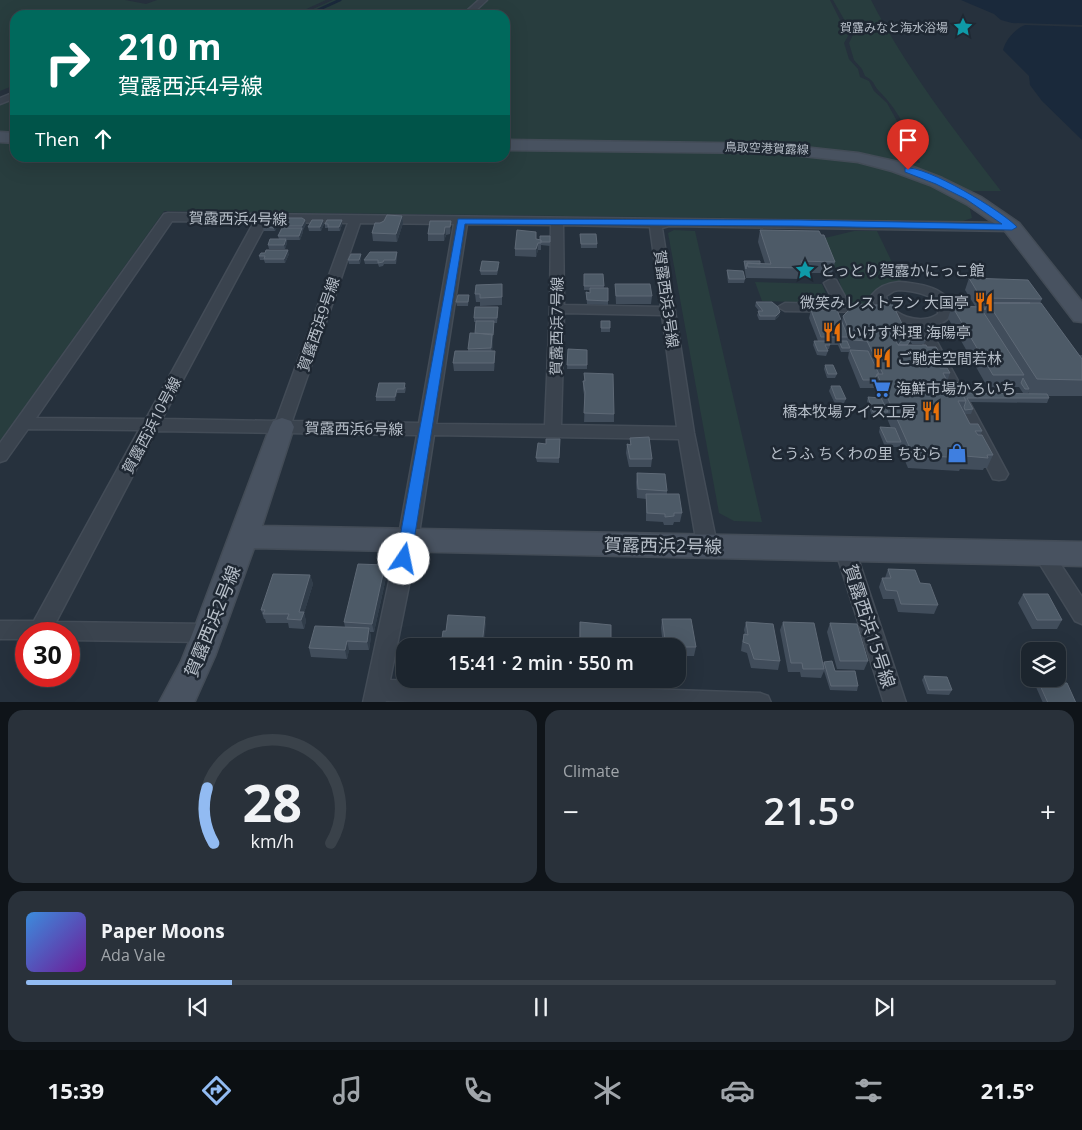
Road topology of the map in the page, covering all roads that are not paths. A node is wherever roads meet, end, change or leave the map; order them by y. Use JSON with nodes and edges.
{"nodes":[{"id":1,"x":483,"y":0,"type":"edge"},
{"id":2,"x":472,"y":10,"type":"edge"},
{"id":3,"x":510,"y":145,"type":"edge"},
{"id":4,"x":262,"y":219,"type":"junction"},
{"id":5,"x":355,"y":220,"type":"junction"},
{"id":6,"x":461,"y":221,"type":"junction"},
{"id":7,"x":557,"y":221,"type":"junction"},
{"id":8,"x":660,"y":223,"type":"junction"},
{"id":9,"x":1012,"y":227,"type":"junction"},
{"id":10,"x":831,"y":283,"type":"dead end"},
{"id":11,"x":785,"y":307,"type":"dead end"},
{"id":12,"x":844,"y":308,"type":"junction"},
{"id":13,"x":884,"y":309,"type":"junction"},
{"id":14,"x":557,"y":310,"type":"junction"},
{"id":15,"x":668,"y":311,"type":"junction"},
{"id":16,"x":1082,"y":316,"type":"edge"},
{"id":17,"x":920,"y":323,"type":"junction"},
{"id":18,"x":22,"y":423,"type":"junction"},
{"id":19,"x":151,"y":425,"type":"junction"},
{"id":20,"x":282,"y":427,"type":"junction"},
{"id":21,"x":425,"y":429,"type":"junction"},
{"id":22,"x":553,"y":430,"type":"junction"},
{"id":23,"x":686,"y":433,"type":"junction"},
{"id":24,"x":0,"y":456,"type":"edge"},
{"id":25,"x":999,"y":474,"type":"dead end"},
{"id":26,"x":244,"y":537,"type":"junction"},
{"id":27,"x":408,"y":540,"type":"junction"},
{"id":28,"x":706,"y":545,"type":"junction"},
{"id":29,"x":845,"y":548,"type":"junction"},
{"id":30,"x":1043,"y":553,"type":"junction"},
{"id":31,"x":1082,"y":554,"type":"edge"},
{"id":32,"x":1082,"y":615,"type":"edge"},
{"id":33,"x":45,"y":622,"type":"edge"},
{"id":34,"x":0,"y":630,"type":"edge"},
{"id":35,"x":15,"y":630,"type":"edge"},
{"id":36,"x":80,"y":631,"type":"edge"},
{"id":37,"x":208,"y":633,"type":"junction"},
{"id":38,"x":375,"y":696,"type":"edge"},
{"id":39,"x":176,"y":702,"type":"edge"},
{"id":40,"x":760,"y":702,"type":"edge"},
{"id":41,"x":895,"y":702,"type":"edge"}],
"edges":[{"from":1,"to":2,"type":"street"},
{"from":3,"to":9,"type":"street","name":"鳥取空港賀露線"},
{"from":4,"to":5,"type":"street","name":"賀露西浜4号線"},
{"from":4,"to":18,"type":"street","name":"賀露西浜4号線"},
{"from":4,"to":19,"type":"street","name":"賀露西浜10号線"},
{"from":5,"to":6,"type":"street","name":"賀露西浜4号線"},
{"from":5,"to":20,"type":"street","name":"賀露西浜9号線"},
{"from":6,"to":7,"type":"street","name":"賀露西浜4号線"},
{"from":6,"to":21,"type":"street"},
{"from":7,"to":8,"type":"street","name":"賀露西浜4号線"},
{"from":7,"to":14,"type":"street","name":"賀露西浜7号線"},
{"from":8,"to":9,"type":"street"},
{"from":8,"to":15,"type":"street","name":"賀露西浜3号線"},
{"from":9,"to":16,"type":"street","name":"鳥取空港賀露線"},
{"from":10,"to":12,"type":"street"},
{"from":11,"to":12,"type":"street"},
{"from":12,"to":13,"type":"street"},
{"from":13,"to":17,"type":"street"},
{"from":13,"to":17,"type":"street"},
{"from":14,"to":15,"type":"street"},
{"from":14,"to":22,"type":"street","name":"賀露西浜7号線"},
{"from":15,"to":23,"type":"street","name":"賀露西浜3号線"},
{"from":17,"to":25,"type":"street"},
{"from":18,"to":19,"type":"street","name":"賀露西浜6号線"},
{"from":18,"to":24,"type":"street","name":"賀露西浜4号線"},
{"from":19,"to":20,"type":"street","name":"賀露西浜6号線"},
{"from":19,"to":33,"type":"street","name":"賀露西浜10号線"},
{"from":20,"to":21,"type":"street","name":"賀露西浜6号線"},
{"from":20,"to":26,"type":"street","name":"賀露西浜2号線"},
{"from":21,"to":22,"type":"street","name":"賀露西浜6号線"},
{"from":21,"to":27,"type":"street"},
{"from":22,"to":23,"type":"street","name":"賀露西浜6号線"},
{"from":23,"to":28,"type":"street","name":"賀露西浜3号線"},
{"from":26,"to":27,"type":"street","name":"賀露西浜2号線"},
{"from":26,"to":37,"type":"street","name":"賀露西浜2号線"},
{"from":27,"to":28,"type":"street","name":"賀露西浜2号線"},
{"from":27,"to":38,"type":"street"},
{"from":28,"to":29,"type":"street","name":"賀露西浜2号線"},
{"from":29,"to":30,"type":"street","name":"賀露西浜2号線"},
{"from":29,"to":41,"type":"street","name":"賀露西浜15号線"},
{"from":30,"to":31,"type":"street","name":"賀露西浜2号線"},
{"from":30,"to":32,"type":"street"},
{"from":34,"to":35,"type":"street"},
{"from":36,"to":37,"type":"street"},
{"from":37,"to":39,"type":"street","name":"賀露西浜2号線"},
{"from":38,"to":40,"type":"street"}]}
